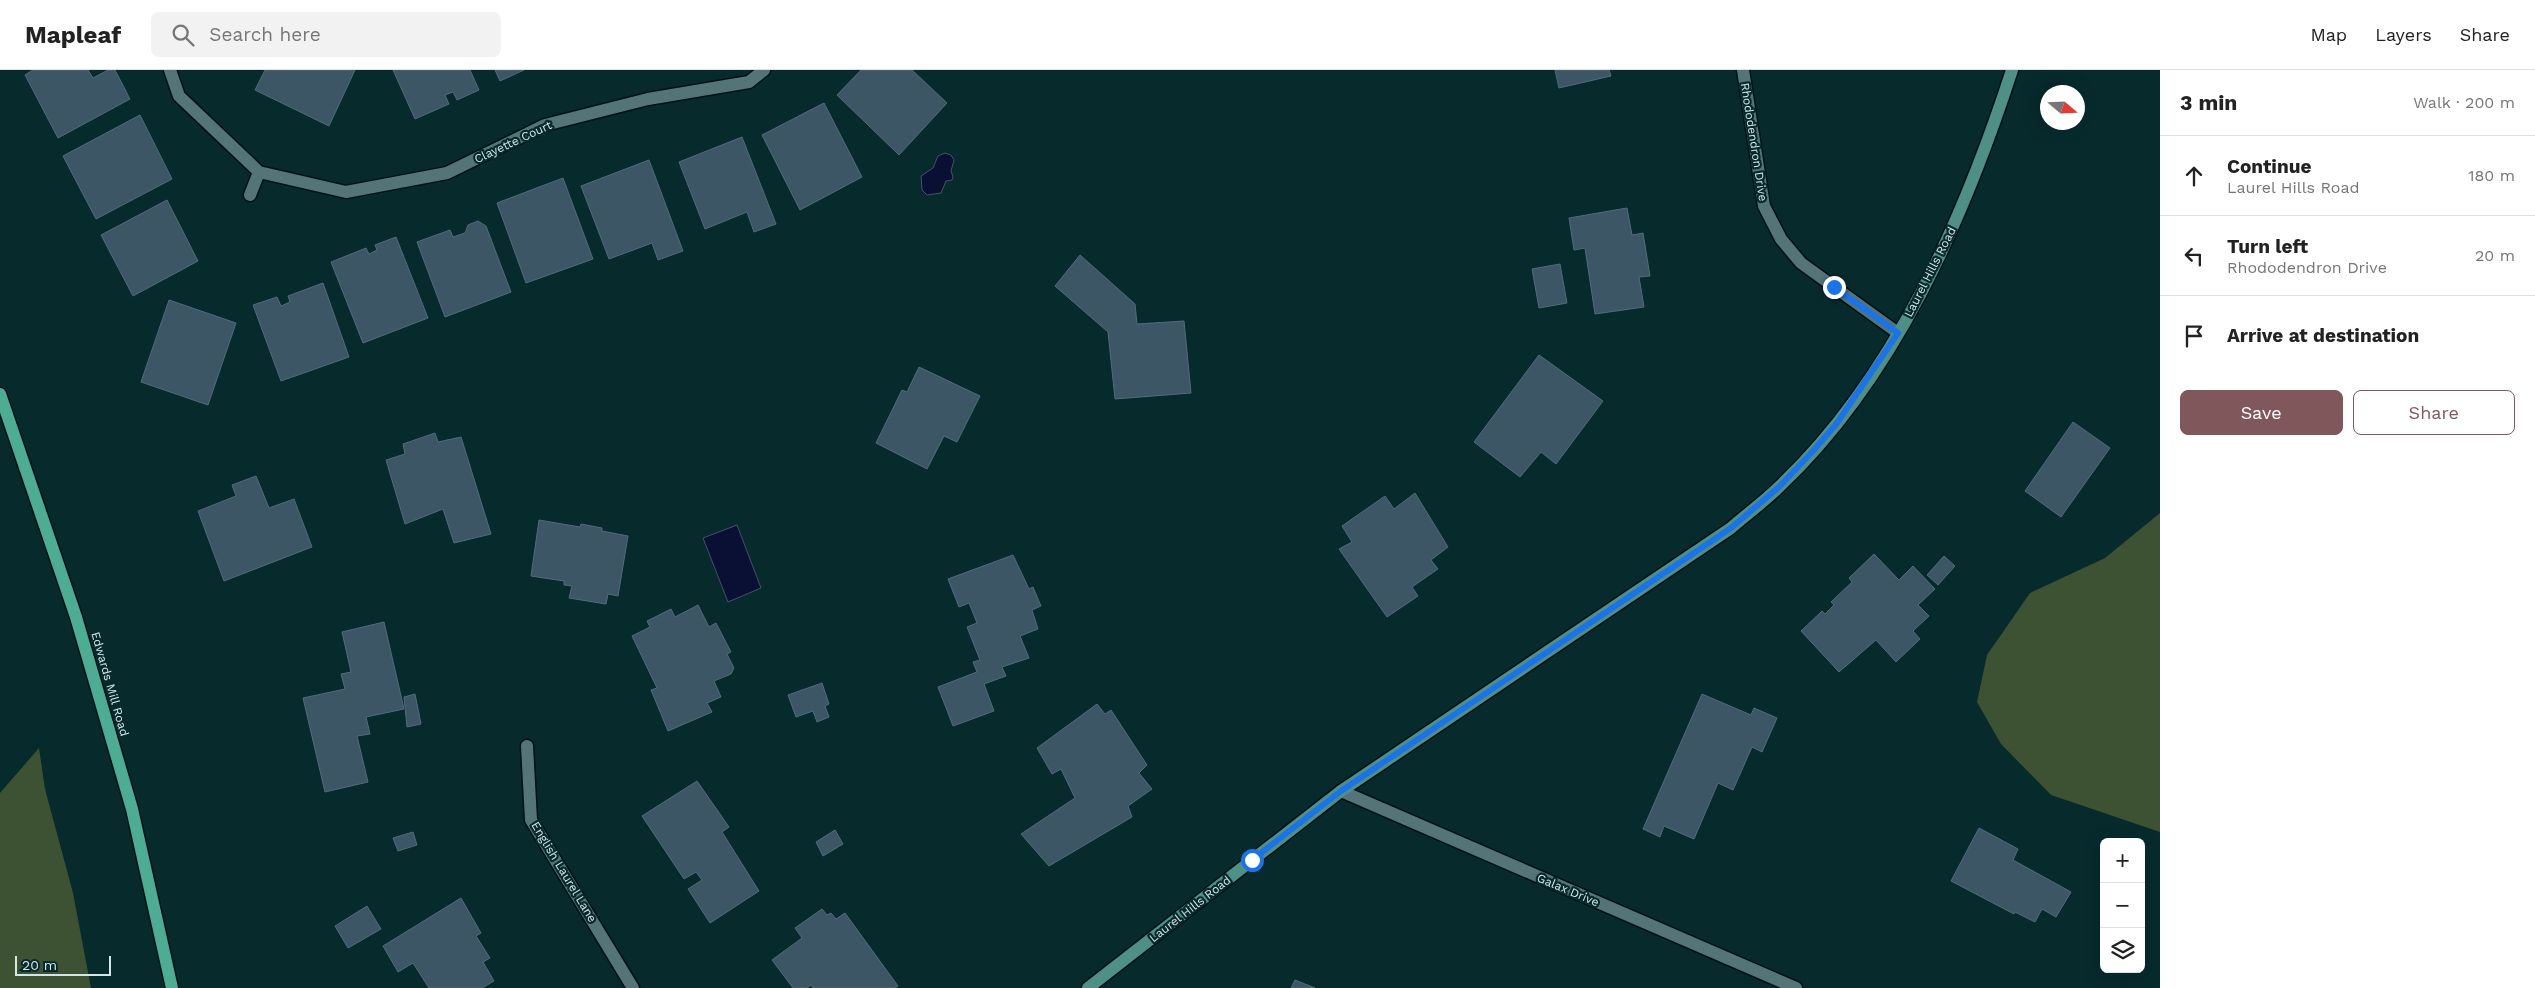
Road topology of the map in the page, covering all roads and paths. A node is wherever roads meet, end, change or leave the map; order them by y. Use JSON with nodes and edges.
{"nodes":[{"id":1,"x":170,"y":70,"type":"edge"},
{"id":2,"x":764,"y":70,"type":"edge"},
{"id":3,"x":1743,"y":70,"type":"edge"},
{"id":4,"x":2012,"y":70,"type":"edge"},
{"id":5,"x":259,"y":172,"type":"junction"},
{"id":6,"x":250,"y":195,"type":"dead end"},
{"id":7,"x":1898,"y":333,"type":"junction"},
{"id":8,"x":0,"y":394,"type":"edge"},
{"id":9,"x":527,"y":746,"type":"dead end"},
{"id":10,"x":1341,"y":791,"type":"junction"},
{"id":11,"x":172,"y":988,"type":"edge"},
{"id":12,"x":633,"y":988,"type":"edge"},
{"id":13,"x":1088,"y":988,"type":"edge"},
{"id":14,"x":1796,"y":988,"type":"edge"}],
"edges":[{"from":1,"to":5,"type":"street"},
{"from":2,"to":5,"type":"street","name":"Clayette Court"},
{"from":3,"to":7,"type":"street","name":"Rhododendron Drive"},
{"from":4,"to":7,"type":"street","name":"Laurel Hills Road"},
{"from":5,"to":6,"type":"street"},
{"from":7,"to":10,"type":"street","name":"Laurel Hills Road"},
{"from":8,"to":11,"type":"main road","name":"Edwards Mill Road"},
{"from":9,"to":12,"type":"street","name":"English Laurel Lane"},
{"from":10,"to":13,"type":"street","name":"Laurel Hills Road"},
{"from":10,"to":14,"type":"street","name":"Galax Drive"}]}
